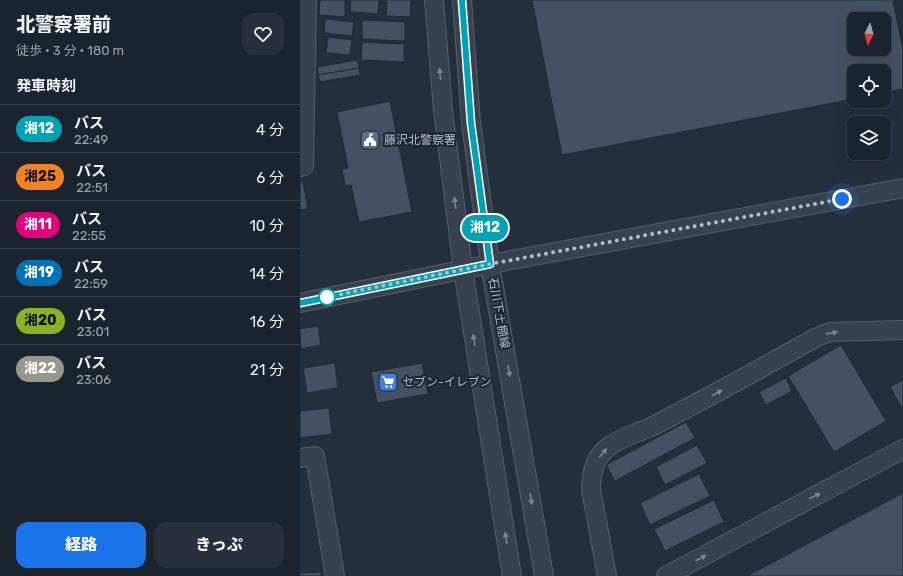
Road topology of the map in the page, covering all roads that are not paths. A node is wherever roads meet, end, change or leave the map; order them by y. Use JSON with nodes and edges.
{"nodes":[{"id":1,"x":307,"y":0,"type":"edge"},
{"id":2,"x":434,"y":0,"type":"edge"},
{"id":3,"x":462,"y":0,"type":"edge"},
{"id":4,"x":300,"y":167,"type":"edge"},
{"id":5,"x":903,"y":188,"type":"edge"},
{"id":6,"x":490,"y":264,"type":"junction"},
{"id":7,"x":463,"y":269,"type":"junction"},
{"id":8,"x":300,"y":303,"type":"edge"},
{"id":9,"x":903,"y":330,"type":"edge"},
{"id":10,"x":903,"y":449,"type":"edge"},
{"id":11,"x":300,"y":458,"type":"edge"},
{"id":12,"x":608,"y":574,"type":"edge"},
{"id":13,"x":335,"y":576,"type":"edge"},
{"id":14,"x":512,"y":576,"type":"edge"},
{"id":15,"x":544,"y":576,"type":"edge"},
{"id":16,"x":666,"y":576,"type":"edge"}],
"edges":[{"from":1,"to":4,"type":"street"},
{"from":7,"to":2,"type":"street","one_way":true},
{"from":3,"to":6,"type":"street","name":"石川下土棚線"},
{"from":5,"to":6,"type":"street"},
{"from":6,"to":7,"type":"street"},
{"from":6,"to":15,"type":"street","name":"石川下土棚線","one_way":true},
{"from":7,"to":8,"type":"street"},
{"from":14,"to":7,"type":"street","one_way":true},
{"from":12,"to":9,"type":"street","one_way":true},
{"from":16,"to":10,"type":"street","one_way":true},
{"from":11,"to":13,"type":"street"}]}
